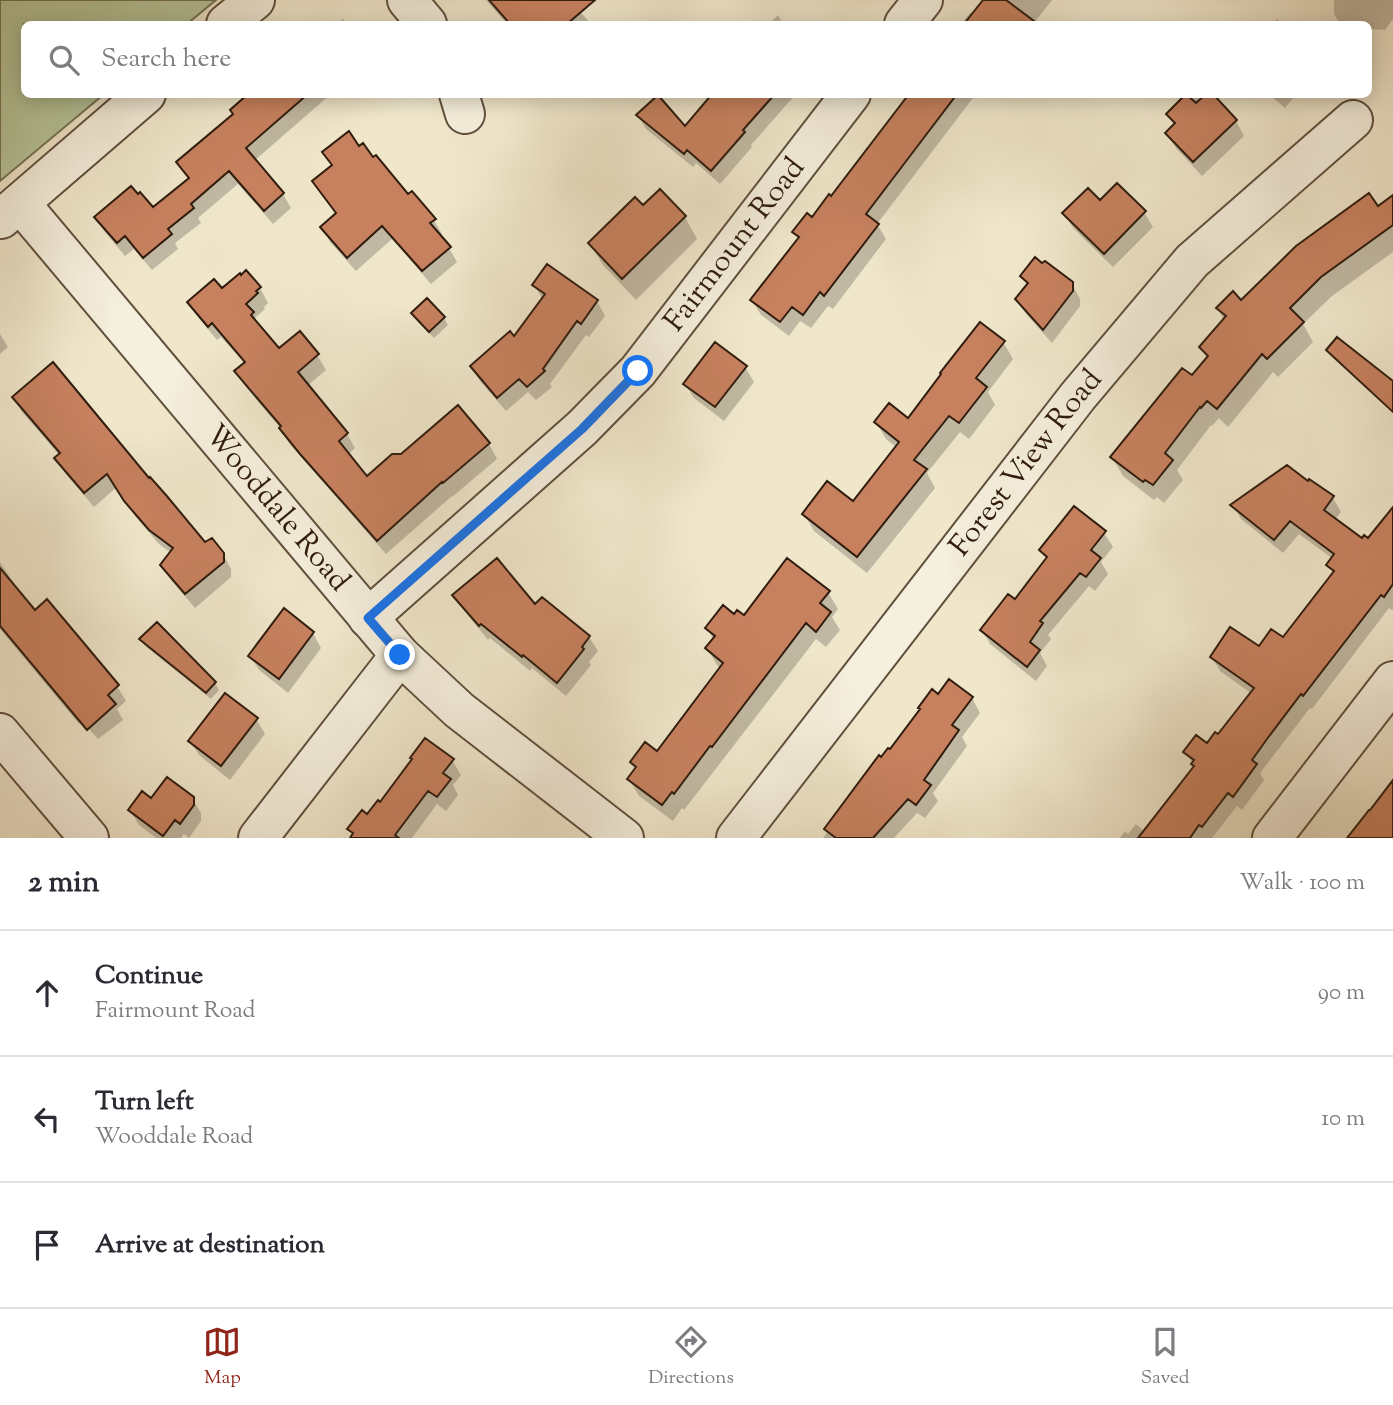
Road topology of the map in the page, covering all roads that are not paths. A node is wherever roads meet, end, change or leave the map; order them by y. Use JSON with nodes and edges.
{"nodes":[{"id":1,"x":255,"y":0,"type":"edge"},
{"id":2,"x":407,"y":0,"type":"edge"},
{"id":3,"x":923,"y":0,"type":"edge"},
{"id":4,"x":230,"y":21,"type":"edge"},
{"id":5,"x":424,"y":21,"type":"edge"},
{"id":6,"x":906,"y":21,"type":"edge"},
{"id":7,"x":141,"y":98,"type":"edge"},
{"id":8,"x":848,"y":98,"type":"edge"},
{"id":9,"x":1353,"y":120,"type":"dead end"},
{"id":10,"x":10,"y":211,"type":"edge"},
{"id":11,"x":368,"y":618,"type":"junction"},
{"id":12,"x":400,"y":655,"type":"junction"},
{"id":13,"x":1393,"y":681,"type":"edge"},
{"id":14,"x":0,"y":733,"type":"edge"},
{"id":15,"x":89,"y":838,"type":"edge"},
{"id":16,"x":258,"y":838,"type":"edge"},
{"id":17,"x":624,"y":838,"type":"edge"},
{"id":18,"x":736,"y":838,"type":"edge"},
{"id":19,"x":1272,"y":838,"type":"edge"}],
"edges":[{"from":1,"to":4,"type":"street"},
{"from":2,"to":5,"type":"street"},
{"from":3,"to":6,"type":"street"},
{"from":7,"to":10,"type":"street"},
{"from":8,"to":11,"type":"street","name":"Fairmount Road"},
{"from":9,"to":18,"type":"street","name":"Forest View Road"},
{"from":10,"to":11,"type":"street","name":"Wooddale Road"},
{"from":11,"to":12,"type":"street","name":"Wooddale Road"},
{"from":12,"to":16,"type":"street"},
{"from":12,"to":17,"type":"street","name":"Wooddale Road"},
{"from":13,"to":19,"type":"street"},
{"from":14,"to":15,"type":"street"}]}
